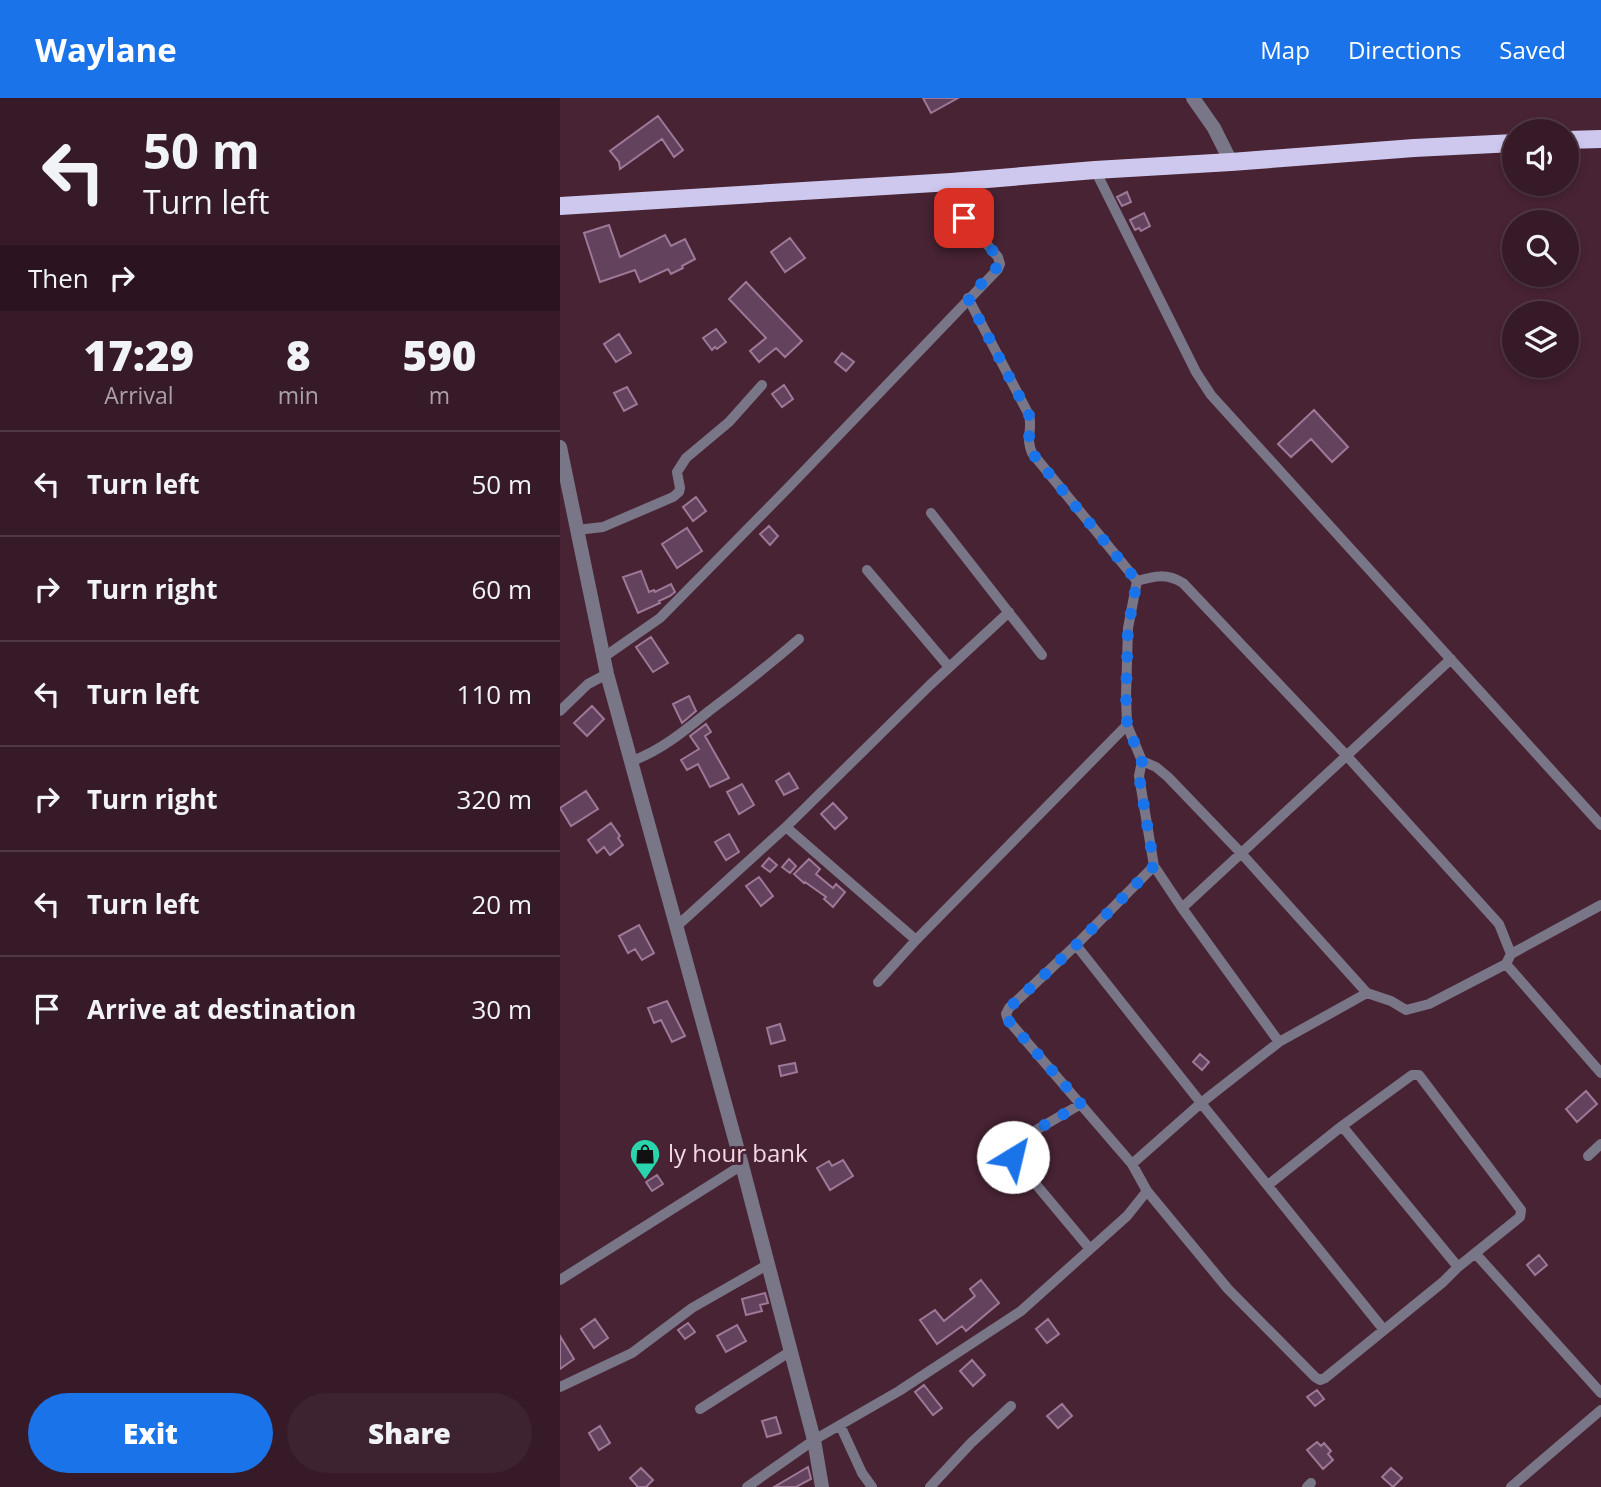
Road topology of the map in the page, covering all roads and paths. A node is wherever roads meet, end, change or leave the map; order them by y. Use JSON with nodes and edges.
{"nodes":[{"id":1,"x":1192,"y":98,"type":"edge"},
{"id":2,"x":1601,"y":139,"type":"edge"},
{"id":3,"x":1579,"y":140,"type":"edge"},
{"id":4,"x":1502,"y":144,"type":"edge"},
{"id":5,"x":1231,"y":163,"type":"junction"},
{"id":6,"x":1095,"y":170,"type":"junction"},
{"id":7,"x":951,"y":182,"type":"junction"},
{"id":8,"x":560,"y":206,"type":"edge"},
{"id":9,"x":968,"y":298,"type":"junction"},
{"id":10,"x":762,"y":386,"type":"dead end"},
{"id":11,"x":560,"y":447,"type":"edge"},
{"id":12,"x":930,"y":513,"type":"dead end"},
{"id":13,"x":578,"y":530,"type":"junction"},
{"id":14,"x":867,"y":570,"type":"dead end"},
{"id":15,"x":1137,"y":581,"type":"junction"},
{"id":16,"x":1009,"y":612,"type":"junction"},
{"id":17,"x":799,"y":639,"type":"dead end"},
{"id":18,"x":1042,"y":655,"type":"dead end"},
{"id":19,"x":604,"y":657,"type":"junction"},
{"id":20,"x":1451,"y":659,"type":"junction"},
{"id":21,"x":949,"y":667,"type":"junction"},
{"id":22,"x":607,"y":674,"type":"junction"},
{"id":23,"x":560,"y":711,"type":"edge"},
{"id":24,"x":1127,"y":725,"type":"junction"},
{"id":25,"x":1346,"y":755,"type":"junction"},
{"id":26,"x":637,"y":759,"type":"junction"},
{"id":27,"x":1142,"y":761,"type":"junction"},
{"id":28,"x":1601,"y":825,"type":"edge"},
{"id":29,"x":786,"y":827,"type":"junction"},
{"id":30,"x":1241,"y":853,"type":"junction"},
{"id":31,"x":1154,"y":866,"type":"junction"},
{"id":32,"x":1601,"y":905,"type":"edge"},
{"id":33,"x":1182,"y":908,"type":"junction"},
{"id":34,"x":677,"y":926,"type":"junction"},
{"id":35,"x":916,"y":940,"type":"junction"},
{"id":36,"x":1076,"y":945,"type":"junction"},
{"id":37,"x":1508,"y":959,"type":"junction"},
{"id":38,"x":878,"y":982,"type":"dead end"},
{"id":39,"x":1367,"y":993,"type":"junction"},
{"id":40,"x":1279,"y":1042,"type":"junction"},
{"id":41,"x":1601,"y":1073,"type":"edge"},
{"id":42,"x":1201,"y":1103,"type":"junction"},
{"id":43,"x":1081,"y":1104,"type":"junction"},
{"id":44,"x":1342,"y":1126,"type":"junction"},
{"id":45,"x":1601,"y":1144,"type":"edge"},
{"id":46,"x":1588,"y":1156,"type":"dead end"},
{"id":47,"x":1132,"y":1164,"type":"junction"},
{"id":48,"x":742,"y":1165,"type":"junction"},
{"id":49,"x":1268,"y":1185,"type":"junction"},
{"id":50,"x":1147,"y":1191,"type":"junction"},
{"id":51,"x":1090,"y":1249,"type":"junction"},
{"id":52,"x":1475,"y":1253,"type":"junction"},
{"id":53,"x":767,"y":1265,"type":"junction"},
{"id":54,"x":1458,"y":1267,"type":"junction"},
{"id":55,"x":560,"y":1280,"type":"edge"},
{"id":56,"x":1384,"y":1330,"type":"junction"},
{"id":57,"x":791,"y":1351,"type":"junction"},
{"id":58,"x":560,"y":1387,"type":"edge"},
{"id":59,"x":1601,"y":1392,"type":"edge"},
{"id":60,"x":1011,"y":1406,"type":"dead end"},
{"id":61,"x":700,"y":1409,"type":"dead end"},
{"id":62,"x":1601,"y":1410,"type":"edge"},
{"id":63,"x":840,"y":1425,"type":"junction"},
{"id":64,"x":814,"y":1440,"type":"junction"},
{"id":65,"x":747,"y":1487,"type":"edge"},
{"id":66,"x":822,"y":1487,"type":"edge"},
{"id":67,"x":872,"y":1487,"type":"edge"},
{"id":68,"x":930,"y":1487,"type":"edge"},
{"id":69,"x":1511,"y":1487,"type":"edge"}],
"edges":[{"from":1,"to":5,"type":"street"},
{"from":2,"to":3,"type":"highway"},
{"from":4,"to":5,"type":"highway"},
{"from":5,"to":6,"type":"highway"},
{"from":6,"to":7,"type":"highway"},
{"from":6,"to":20,"type":"street"},
{"from":7,"to":8,"type":"highway"},
{"from":7,"to":9,"type":"street"},
{"from":9,"to":15,"type":"street"},
{"from":9,"to":19,"type":"street"},
{"from":10,"to":13,"type":"street"},
{"from":11,"to":13,"type":"street"},
{"from":12,"to":16,"type":"street"},
{"from":13,"to":19,"type":"street"},
{"from":14,"to":21,"type":"street"},
{"from":15,"to":24,"type":"street"},
{"from":15,"to":25,"type":"street"},
{"from":16,"to":18,"type":"street"},
{"from":16,"to":21,"type":"street"},
{"from":17,"to":26,"type":"street"},
{"from":19,"to":22,"type":"street"},
{"from":20,"to":25,"type":"street"},
{"from":20,"to":28,"type":"street"},
{"from":21,"to":29,"type":"street"},
{"from":22,"to":23,"type":"street"},
{"from":22,"to":26,"type":"street"},
{"from":24,"to":27,"type":"street"},
{"from":24,"to":35,"type":"street"},
{"from":25,"to":30,"type":"street"},
{"from":25,"to":37,"type":"street"},
{"from":26,"to":34,"type":"street"},
{"from":27,"to":30,"type":"street"},
{"from":27,"to":31,"type":"street"},
{"from":29,"to":34,"type":"street"},
{"from":29,"to":35,"type":"street"},
{"from":30,"to":33,"type":"street"},
{"from":30,"to":39,"type":"street"},
{"from":31,"to":33,"type":"street"},
{"from":31,"to":36,"type":"street"},
{"from":32,"to":37,"type":"street"},
{"from":33,"to":40,"type":"street"},
{"from":34,"to":48,"type":"street"},
{"from":35,"to":38,"type":"street"},
{"from":36,"to":42,"type":"street"},
{"from":36,"to":43,"type":"street"},
{"from":37,"to":39,"type":"street"},
{"from":37,"to":41,"type":"street"},
{"from":39,"to":40,"type":"street"},
{"from":40,"to":42,"type":"street"},
{"from":42,"to":47,"type":"street"},
{"from":42,"to":49,"type":"street"},
{"from":43,"to":47,"type":"street"},
{"from":43,"to":51,"type":"street"},
{"from":44,"to":49,"type":"street"},
{"from":44,"to":52,"type":"street"},
{"from":44,"to":54,"type":"street"},
{"from":45,"to":46,"type":"street"},
{"from":47,"to":50,"type":"street"},
{"from":48,"to":53,"type":"street"},
{"from":48,"to":55,"type":"street"},
{"from":49,"to":56,"type":"street"},
{"from":50,"to":51,"type":"street"},
{"from":50,"to":56,"type":"street"},
{"from":51,"to":63,"type":"street"},
{"from":52,"to":54,"type":"street"},
{"from":52,"to":59,"type":"street"},
{"from":53,"to":57,"type":"street"},
{"from":53,"to":58,"type":"street"},
{"from":54,"to":56,"type":"street"},
{"from":57,"to":61,"type":"street"},
{"from":57,"to":64,"type":"street"},
{"from":60,"to":68,"type":"street"},
{"from":62,"to":69,"type":"street"},
{"from":63,"to":64,"type":"street"},
{"from":63,"to":67,"type":"street"},
{"from":64,"to":65,"type":"street"},
{"from":64,"to":66,"type":"street"}]}
